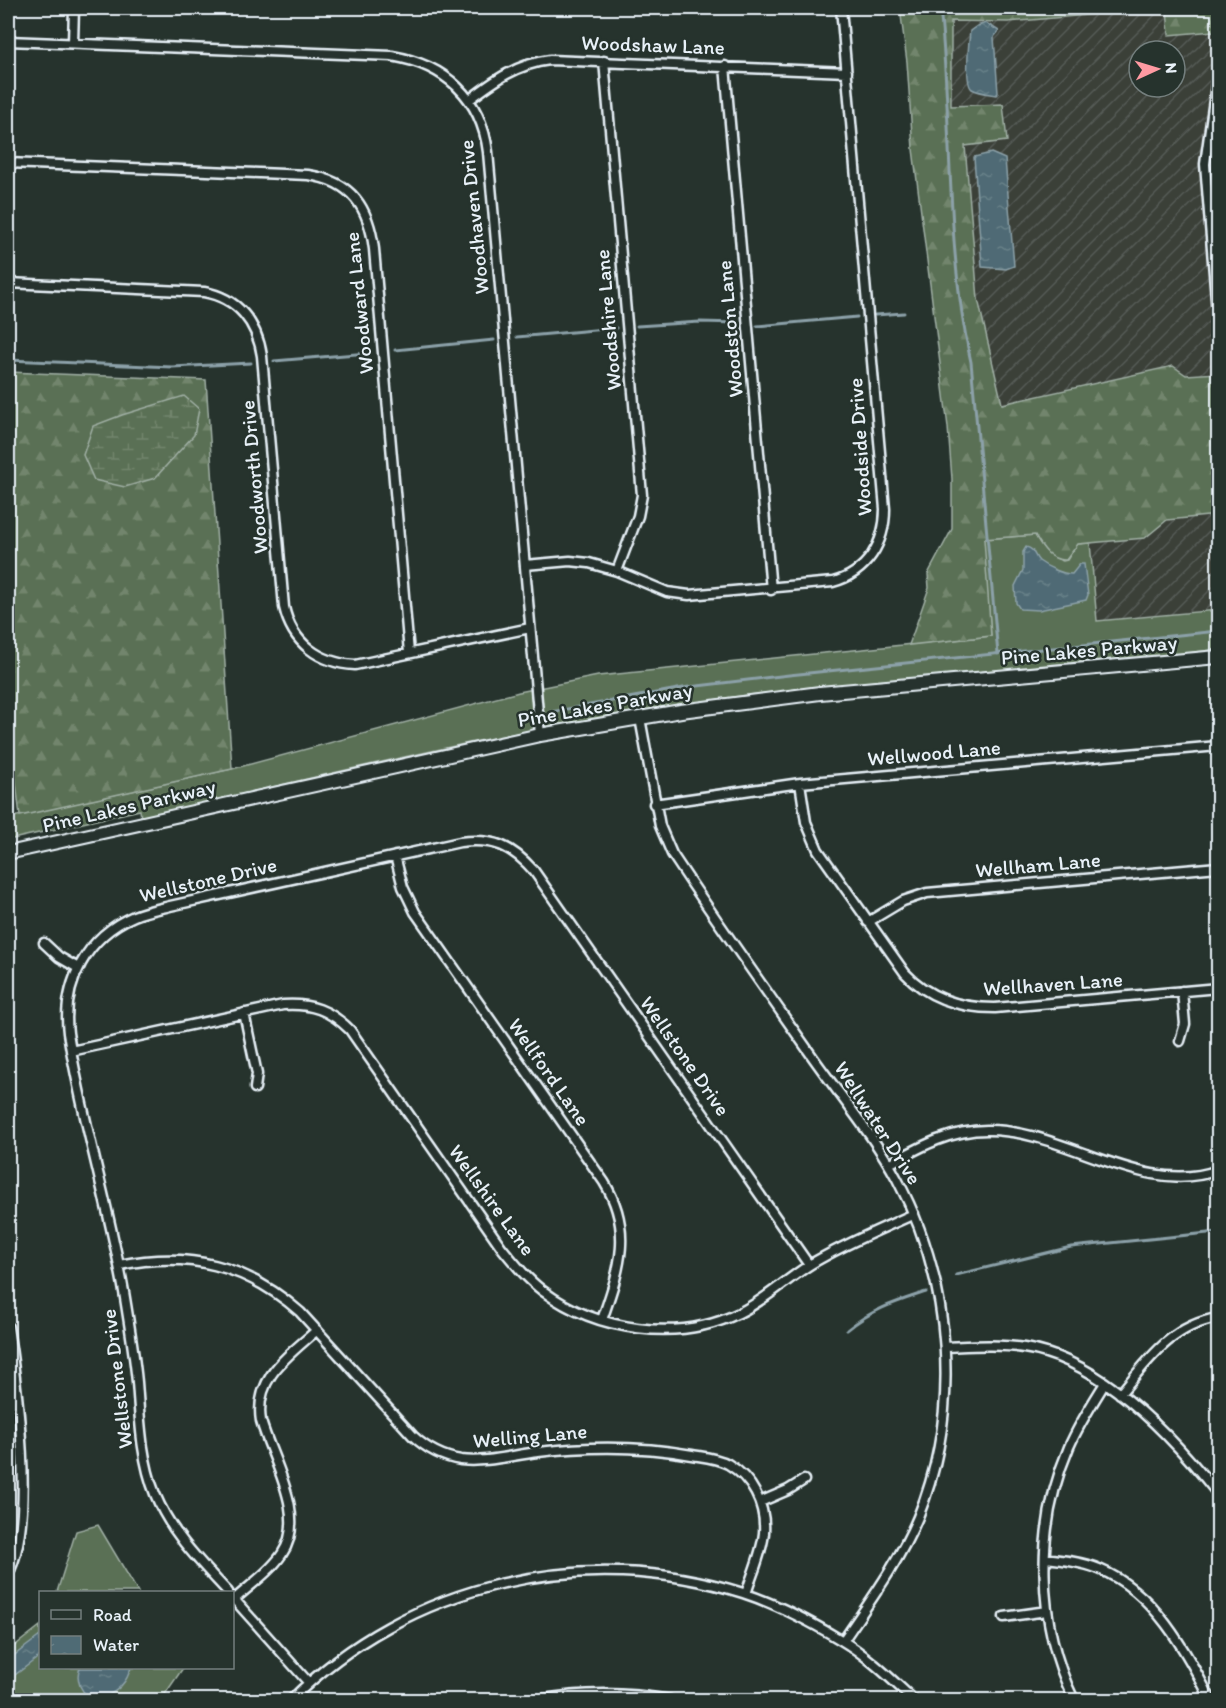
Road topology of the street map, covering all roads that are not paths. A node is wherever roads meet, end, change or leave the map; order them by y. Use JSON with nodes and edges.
{"nodes":[{"id":1,"x":74,"y":8,"type":"edge"},
{"id":2,"x":842,"y":8,"type":"edge"},
{"id":3,"x":8,"y":41,"type":"edge"},
{"id":4,"x":73,"y":43,"type":"junction"},
{"id":5,"x":603,"y":61,"type":"junction"},
{"id":6,"x":725,"y":66,"type":"junction"},
{"id":7,"x":1218,"y":71,"type":"edge"},
{"id":8,"x":847,"y":72,"type":"junction"},
{"id":9,"x":468,"y":100,"type":"junction"},
{"id":10,"x":8,"y":163,"type":"edge"},
{"id":11,"x":8,"y":283,"type":"edge"},
{"id":12,"x":1218,"y":323,"type":"edge"},
{"id":13,"x":525,"y":566,"type":"junction"},
{"id":14,"x":617,"y":571,"type":"junction"},
{"id":15,"x":771,"y":590,"type":"junction"},
{"id":16,"x":530,"y":628,"type":"junction"},
{"id":17,"x":409,"y":653,"type":"junction"},
{"id":18,"x":1218,"y":657,"type":"edge"},
{"id":19,"x":640,"y":718,"type":"junction"},
{"id":20,"x":540,"y":735,"type":"junction"},
{"id":21,"x":1218,"y":746,"type":"edge"},
{"id":22,"x":800,"y":783,"type":"junction"},
{"id":23,"x":654,"y":804,"type":"junction"},
{"id":24,"x":8,"y":853,"type":"edge"},
{"id":25,"x":395,"y":856,"type":"junction"},
{"id":26,"x":1218,"y":867,"type":"edge"},
{"id":27,"x":868,"y":922,"type":"junction"},
{"id":28,"x":45,"y":943,"type":"dead end"},
{"id":29,"x":78,"y":969,"type":"junction"},
{"id":30,"x":1218,"y":988,"type":"edge"},
{"id":31,"x":1182,"y":992,"type":"junction"},
{"id":32,"x":244,"y":1013,"type":"junction"},
{"id":33,"x":1180,"y":1041,"type":"dead end"},
{"id":34,"x":71,"y":1051,"type":"junction"},
{"id":35,"x":255,"y":1088,"type":"dead end"},
{"id":36,"x":889,"y":1164,"type":"junction"},
{"id":37,"x":1218,"y":1170,"type":"edge"},
{"id":38,"x":914,"y":1214,"type":"junction"},
{"id":39,"x":809,"y":1265,"type":"junction"},
{"id":40,"x":119,"y":1266,"type":"junction"},
{"id":41,"x":1218,"y":1318,"type":"edge"},
{"id":42,"x":602,"y":1320,"type":"junction"},
{"id":43,"x":8,"y":1327,"type":"edge"},
{"id":44,"x":317,"y":1330,"type":"junction"},
{"id":45,"x":945,"y":1347,"type":"junction"},
{"id":46,"x":1105,"y":1383,"type":"junction"},
{"id":47,"x":1120,"y":1394,"type":"junction"},
{"id":48,"x":804,"y":1480,"type":"dead end"},
{"id":49,"x":1218,"y":1494,"type":"edge"},
{"id":50,"x":760,"y":1502,"type":"junction"},
{"id":51,"x":1045,"y":1558,"type":"junction"},
{"id":52,"x":8,"y":1574,"type":"edge"},
{"id":53,"x":228,"y":1591,"type":"edge"},
{"id":54,"x":234,"y":1594,"type":"edge"},
{"id":55,"x":746,"y":1594,"type":"junction"},
{"id":56,"x":234,"y":1598,"type":"edge"},
{"id":57,"x":1047,"y":1611,"type":"junction"},
{"id":58,"x":1004,"y":1617,"type":"dead end"},
{"id":59,"x":843,"y":1641,"type":"junction"},
{"id":60,"x":309,"y":1683,"type":"junction"},
{"id":61,"x":291,"y":1701,"type":"edge"},
{"id":62,"x":538,"y":1701,"type":"edge"},
{"id":63,"x":670,"y":1701,"type":"edge"},
{"id":64,"x":914,"y":1701,"type":"edge"},
{"id":65,"x":1074,"y":1701,"type":"edge"},
{"id":66,"x":1211,"y":1701,"type":"edge"}],
"edges":[{"from":1,"to":4,"type":"street"},
{"from":2,"to":8,"type":"street","name":"Woodside Drive"},
{"from":3,"to":4,"type":"street","name":"Woodhaven Drive"},
{"from":4,"to":9,"type":"street","name":"Woodhaven Drive"},
{"from":5,"to":6,"type":"street","name":"Woodshaw Lane"},
{"from":5,"to":9,"type":"street","name":"Woodshaw Lane"},
{"from":5,"to":14,"type":"street","name":"Woodshire Lane"},
{"from":6,"to":8,"type":"street","name":"Woodshaw Lane"},
{"from":6,"to":15,"type":"street","name":"Woodston Lane"},
{"from":7,"to":12,"type":"street"},
{"from":8,"to":15,"type":"street","name":"Woodside Drive"},
{"from":9,"to":13,"type":"street","name":"Woodhaven Drive"},
{"from":10,"to":17,"type":"street","name":"Woodward Lane"},
{"from":11,"to":17,"type":"street","name":"Woodworth Drive"},
{"from":13,"to":14,"type":"street","name":"Woodside Drive"},
{"from":13,"to":16,"type":"street","name":"Woodhaven Drive"},
{"from":14,"to":15,"type":"street","name":"Woodside Drive"},
{"from":16,"to":17,"type":"street","name":"Woodworth Drive"},
{"from":16,"to":20,"type":"street","name":"Woodhaven Drive"},
{"from":18,"to":19,"type":"street","name":"Pine Lakes Parkway"},
{"from":19,"to":20,"type":"street","name":"Pine Lakes Parkway"},
{"from":19,"to":23,"type":"street","name":"Wellwater Drive"},
{"from":20,"to":24,"type":"street","name":"Pine Lakes Parkway"},
{"from":21,"to":22,"type":"street","name":"Wellwood Lane"},
{"from":22,"to":23,"type":"street","name":"Wellwood Lane"},
{"from":22,"to":27,"type":"street","name":"Wellhaven Lane"},
{"from":23,"to":36,"type":"street","name":"Wellwater Drive"},
{"from":25,"to":29,"type":"street","name":"Wellstone Drive"},
{"from":25,"to":39,"type":"street","name":"Wellstone Drive"},
{"from":25,"to":42,"type":"street","name":"Wellford Lane"},
{"from":26,"to":27,"type":"street","name":"Wellham Lane"},
{"from":27,"to":31,"type":"street","name":"Wellhaven Lane"},
{"from":28,"to":29,"type":"street"},
{"from":29,"to":34,"type":"street","name":"Wellstone Drive"},
{"from":30,"to":31,"type":"street","name":"Wellhaven Lane"},
{"from":31,"to":33,"type":"street"},
{"from":32,"to":34,"type":"street","name":"Wellshire Lane"},
{"from":32,"to":35,"type":"street"},
{"from":32,"to":42,"type":"street","name":"Wellshire Lane"},
{"from":34,"to":40,"type":"street","name":"Wellstone Drive"},
{"from":36,"to":37,"type":"street"},
{"from":36,"to":38,"type":"street","name":"Wellwater Drive"},
{"from":38,"to":39,"type":"street","name":"Wellshire Lane"},
{"from":38,"to":45,"type":"street","name":"Wellwater Drive"},
{"from":39,"to":42,"type":"street","name":"Wellshire Lane"},
{"from":40,"to":44,"type":"street","name":"Welling Lane"},
{"from":40,"to":53,"type":"street","name":"Wellstone Drive"},
{"from":41,"to":47,"type":"street"},
{"from":43,"to":52,"type":"street"},
{"from":44,"to":50,"type":"street","name":"Welling Lane"},
{"from":44,"to":54,"type":"street"},
{"from":45,"to":46,"type":"street"},
{"from":45,"to":59,"type":"street","name":"Wellwater Drive"},
{"from":46,"to":47,"type":"street"},
{"from":46,"to":51,"type":"street"},
{"from":47,"to":49,"type":"street"},
{"from":48,"to":50,"type":"street"},
{"from":50,"to":55,"type":"street","name":"Welling Lane"},
{"from":51,"to":57,"type":"street"},
{"from":51,"to":66,"type":"street"},
{"from":55,"to":59,"type":"street"},
{"from":55,"to":60,"type":"street"},
{"from":56,"to":60,"type":"street","name":"Wellstone Drive"},
{"from":57,"to":58,"type":"street"},
{"from":57,"to":65,"type":"street"},
{"from":59,"to":64,"type":"street"},
{"from":60,"to":61,"type":"street"},
{"from":62,"to":63,"type":"street"}]}
